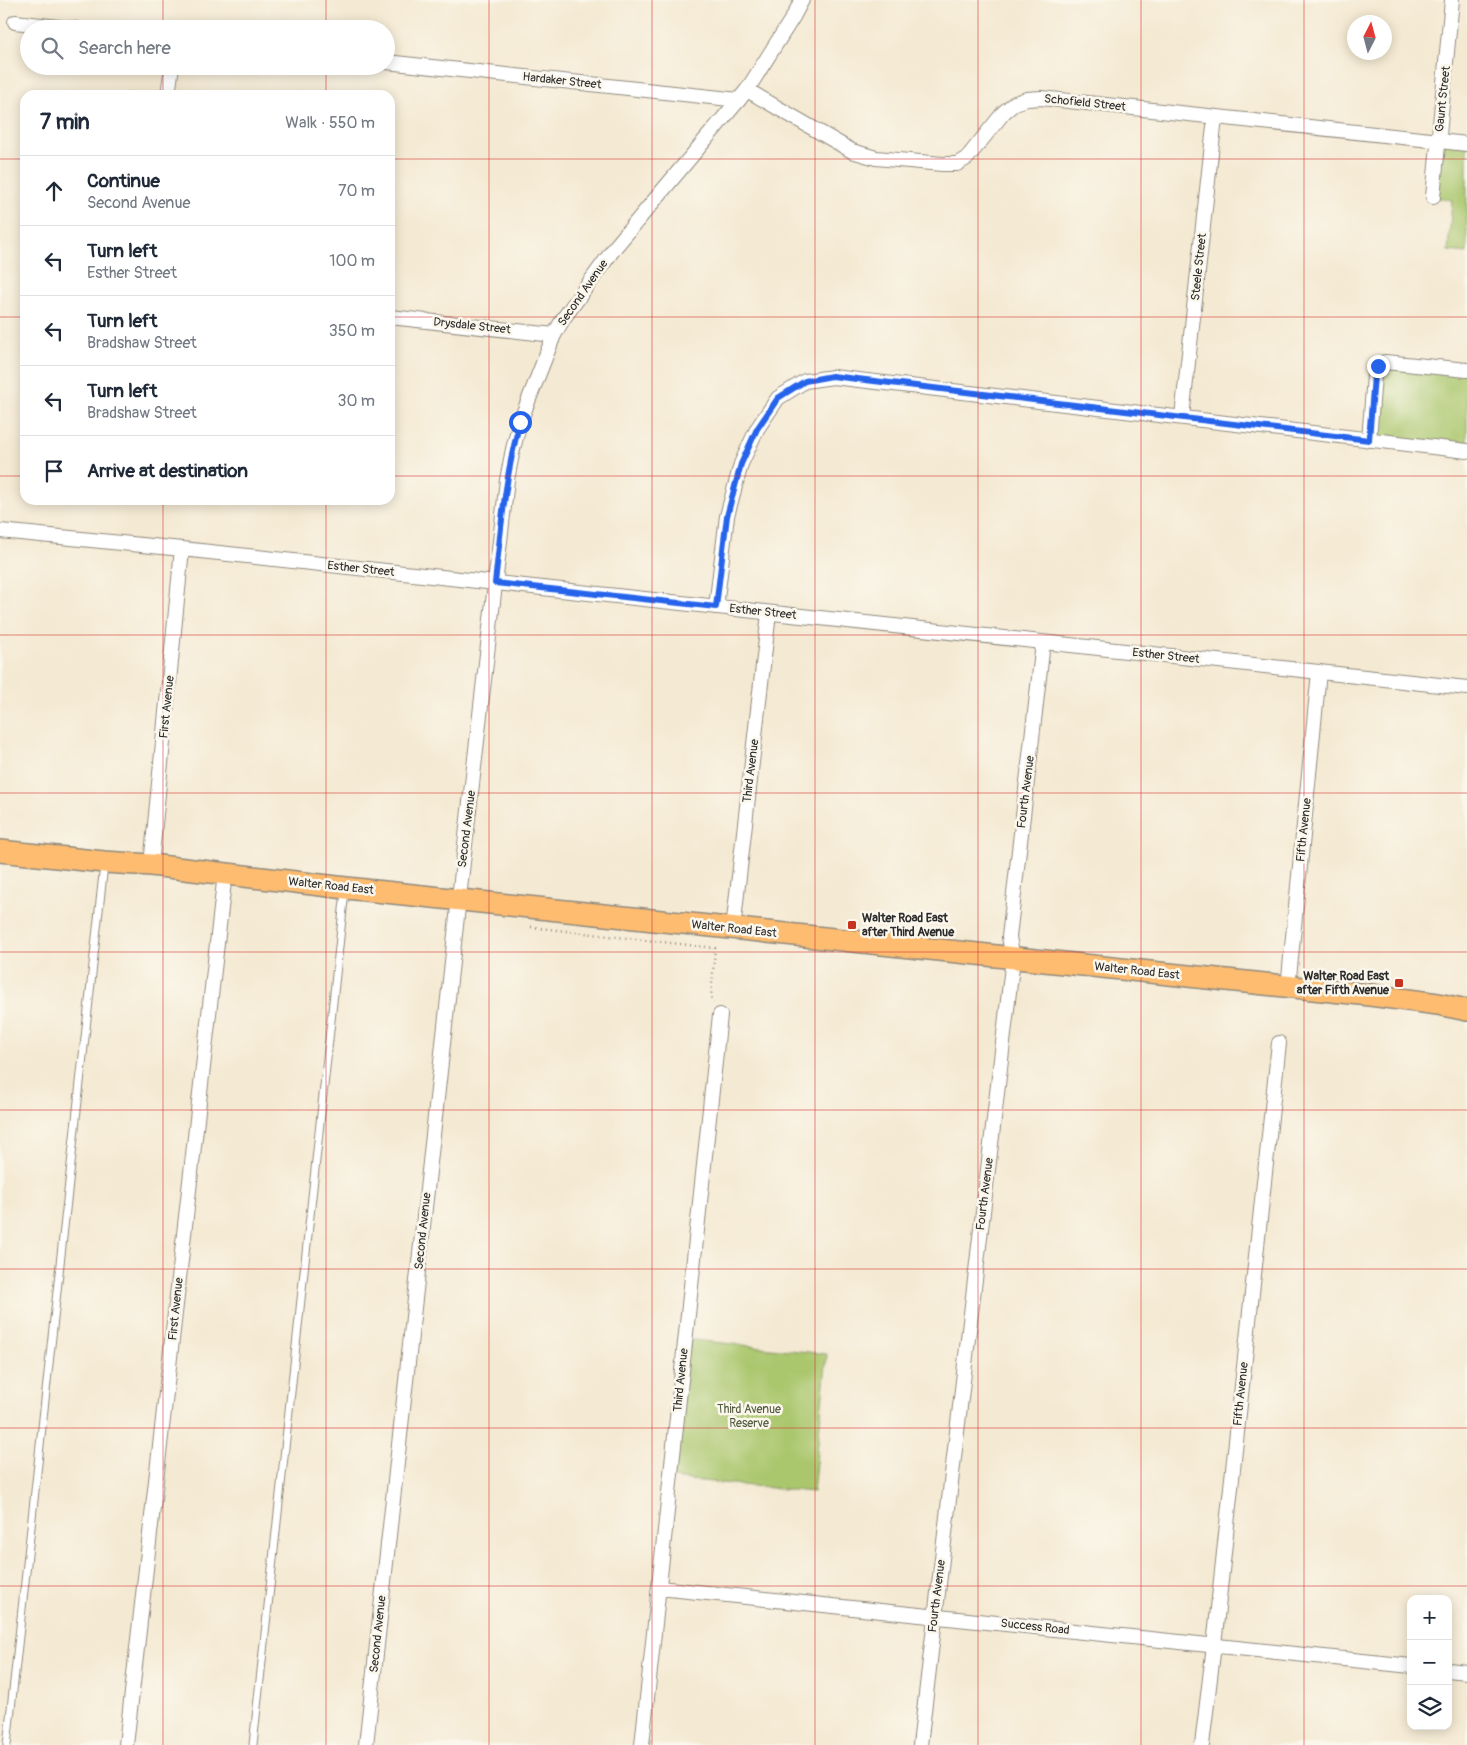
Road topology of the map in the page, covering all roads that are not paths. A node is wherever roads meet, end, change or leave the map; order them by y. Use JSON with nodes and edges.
{"nodes":[{"id":1,"x":802,"y":0,"type":"edge"},
{"id":2,"x":1452,"y":0,"type":"edge"},
{"id":3,"x":15,"y":22,"type":"dead end"},
{"id":4,"x":20,"y":23,"type":"edge"},
{"id":5,"x":395,"y":63,"type":"edge"},
{"id":6,"x":171,"y":75,"type":"edge"},
{"id":7,"x":169,"y":90,"type":"edge"},
{"id":8,"x":743,"y":95,"type":"junction"},
{"id":9,"x":1215,"y":118,"type":"junction"},
{"id":10,"x":1438,"y":142,"type":"junction"},
{"id":11,"x":1467,"y":144,"type":"edge"},
{"id":12,"x":1433,"y":197,"type":"dead end"},
{"id":13,"x":395,"y":318,"type":"edge"},
{"id":14,"x":554,"y":335,"type":"junction"},
{"id":15,"x":1467,"y":370,"type":"edge"},
{"id":16,"x":1182,"y":417,"type":"junction"},
{"id":17,"x":1369,"y":440,"type":"junction"},
{"id":18,"x":1467,"y":452,"type":"edge"},
{"id":19,"x":0,"y":531,"type":"edge"},
{"id":20,"x":182,"y":549,"type":"junction"},
{"id":21,"x":495,"y":583,"type":"junction"},
{"id":22,"x":716,"y":607,"type":"junction"},
{"id":23,"x":769,"y":613,"type":"junction"},
{"id":24,"x":1043,"y":642,"type":"junction"},
{"id":25,"x":1320,"y":672,"type":"junction"},
{"id":26,"x":1467,"y":688,"type":"edge"},
{"id":27,"x":0,"y":851,"type":"edge"},
{"id":28,"x":104,"y":862,"type":"junction"},
{"id":29,"x":151,"y":865,"type":"junction"},
{"id":30,"x":225,"y":873,"type":"junction"},
{"id":31,"x":346,"y":888,"type":"junction"},
{"id":32,"x":459,"y":900,"type":"junction"},
{"id":33,"x":733,"y":929,"type":"junction"},
{"id":34,"x":1013,"y":958,"type":"junction"},
{"id":35,"x":1288,"y":988,"type":"junction"},
{"id":36,"x":1467,"y":1010,"type":"edge"},
{"id":37,"x":720,"y":1015,"type":"road end"},
{"id":38,"x":1279,"y":1043,"type":"dead end"},
{"id":39,"x":659,"y":1588,"type":"junction"},
{"id":40,"x":934,"y":1617,"type":"junction"},
{"id":41,"x":1214,"y":1644,"type":"junction"},
{"id":42,"x":1407,"y":1666,"type":"edge"},
{"id":43,"x":1452,"y":1670,"type":"edge"},
{"id":44,"x":1467,"y":1672,"type":"edge"},
{"id":45,"x":7,"y":1745,"type":"edge"},
{"id":46,"x":126,"y":1745,"type":"edge"},
{"id":47,"x":253,"y":1745,"type":"edge"},
{"id":48,"x":366,"y":1745,"type":"edge"},
{"id":49,"x":642,"y":1745,"type":"edge"},
{"id":50,"x":920,"y":1745,"type":"edge"},
{"id":51,"x":1202,"y":1745,"type":"edge"}],
"edges":[{"from":1,"to":8,"type":"street","name":"Second Avenue"},
{"from":2,"to":10,"type":"street","name":"Gaunt Street"},
{"from":3,"to":4,"type":"street"},
{"from":5,"to":8,"type":"street","name":"Hardaker Street"},
{"from":6,"to":7,"type":"street"},
{"from":8,"to":9,"type":"street","name":"Schofield Street"},
{"from":8,"to":14,"type":"street","name":"Second Avenue"},
{"from":9,"to":10,"type":"street","name":"Schofield Street"},
{"from":9,"to":16,"type":"street","name":"Steele Street"},
{"from":10,"to":11,"type":"street","name":"Schofield Street"},
{"from":10,"to":12,"type":"street","name":"Gaunt Street"},
{"from":13,"to":14,"type":"street","name":"Drysdale Street"},
{"from":14,"to":21,"type":"street","name":"Second Avenue"},
{"from":15,"to":17,"type":"street"},
{"from":16,"to":17,"type":"street"},
{"from":16,"to":22,"type":"street"},
{"from":17,"to":18,"type":"street"},
{"from":19,"to":20,"type":"street","name":"Esther Street"},
{"from":20,"to":21,"type":"street","name":"Esther Street"},
{"from":20,"to":29,"type":"street","name":"First Avenue"},
{"from":21,"to":22,"type":"street","name":"Esther Street"},
{"from":21,"to":32,"type":"street","name":"Second Avenue"},
{"from":22,"to":23,"type":"street","name":"Esther Street"},
{"from":23,"to":24,"type":"street","name":"Esther Street"},
{"from":23,"to":33,"type":"street","name":"Third Avenue"},
{"from":24,"to":25,"type":"street","name":"Esther Street"},
{"from":24,"to":34,"type":"street","name":"Fourth Avenue"},
{"from":25,"to":26,"type":"street","name":"Esther Street"},
{"from":25,"to":35,"type":"street","name":"Fifth Avenue"},
{"from":27,"to":28,"type":"main road","name":"Walter Road East"},
{"from":28,"to":29,"type":"main road","name":"Walter Road East"},
{"from":28,"to":45,"type":"lane"},
{"from":29,"to":30,"type":"main road","name":"Walter Road East"},
{"from":30,"to":31,"type":"main road","name":"Walter Road East"},
{"from":30,"to":46,"type":"street","name":"First Avenue"},
{"from":31,"to":32,"type":"main road","name":"Walter Road East"},
{"from":31,"to":47,"type":"lane"},
{"from":32,"to":33,"type":"main road","name":"Walter Road East"},
{"from":32,"to":48,"type":"street","name":"Second Avenue"},
{"from":33,"to":34,"type":"main road","name":"Walter Road East"},
{"from":34,"to":35,"type":"main road","name":"Walter Road East"},
{"from":34,"to":40,"type":"street","name":"Fourth Avenue"},
{"from":35,"to":36,"type":"main road","name":"Walter Road East"},
{"from":37,"to":39,"type":"street","name":"Third Avenue"},
{"from":38,"to":41,"type":"street","name":"Fifth Avenue"},
{"from":39,"to":40,"type":"street","name":"Success Road"},
{"from":39,"to":49,"type":"street","name":"Third Avenue"},
{"from":40,"to":41,"type":"street","name":"Success Road"},
{"from":40,"to":50,"type":"street","name":"Fourth Avenue"},
{"from":41,"to":42,"type":"street","name":"Success Road"},
{"from":41,"to":51,"type":"street","name":"Fifth Avenue"},
{"from":43,"to":44,"type":"street"}]}
